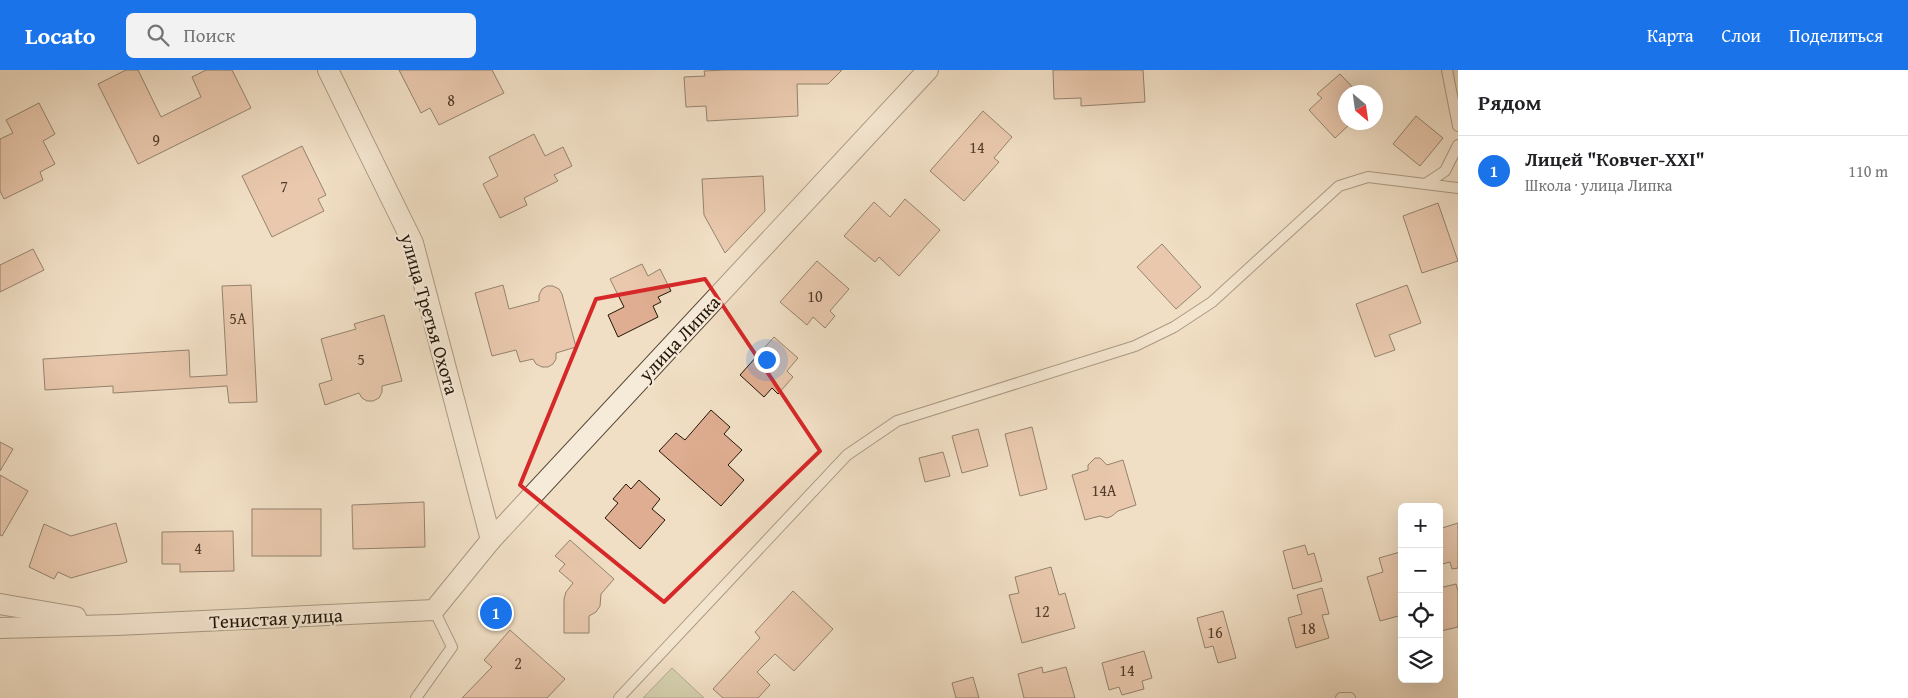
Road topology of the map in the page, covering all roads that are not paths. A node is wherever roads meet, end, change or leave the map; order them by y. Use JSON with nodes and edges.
{"nodes":[{"id":1,"x":328,"y":70,"type":"edge"},
{"id":2,"x":928,"y":70,"type":"edge"},
{"id":3,"x":1446,"y":70,"type":"edge"},
{"id":4,"x":1458,"y":126,"type":"edge"},
{"id":5,"x":1458,"y":145,"type":"edge"},
{"id":6,"x":1427,"y":183,"type":"junction"},
{"id":7,"x":1458,"y":188,"type":"edge"},
{"id":8,"x":491,"y":540,"type":"junction"},
{"id":9,"x":0,"y":604,"type":"edge"},
{"id":10,"x":434,"y":610,"type":"junction"},
{"id":11,"x":117,"y":625,"type":"junction"},
{"id":12,"x":0,"y":628,"type":"edge"},
{"id":13,"x":416,"y":698,"type":"edge"},
{"id":14,"x":619,"y":698,"type":"edge"},
{"id":15,"x":1340,"y":698,"type":"edge"},
{"id":16,"x":1350,"y":698,"type":"edge"}],
"edges":[{"from":1,"to":8,"type":"street","name":"улица Третья Охота"},
{"from":2,"to":8,"type":"street","name":"улица Липка"},
{"from":3,"to":4,"type":"lane"},
{"from":5,"to":6,"type":"lane"},
{"from":6,"to":7,"type":"lane"},
{"from":6,"to":14,"type":"lane"},
{"from":8,"to":10,"type":"street","name":"улица Липка"},
{"from":9,"to":11,"type":"street","name":"Тенистая улица"},
{"from":10,"to":11,"type":"street","name":"Тенистая улица"},
{"from":10,"to":13,"type":"lane"},
{"from":11,"to":12,"type":"street","name":"Тенистая улица"},
{"from":15,"to":16,"type":"lane"}]}
